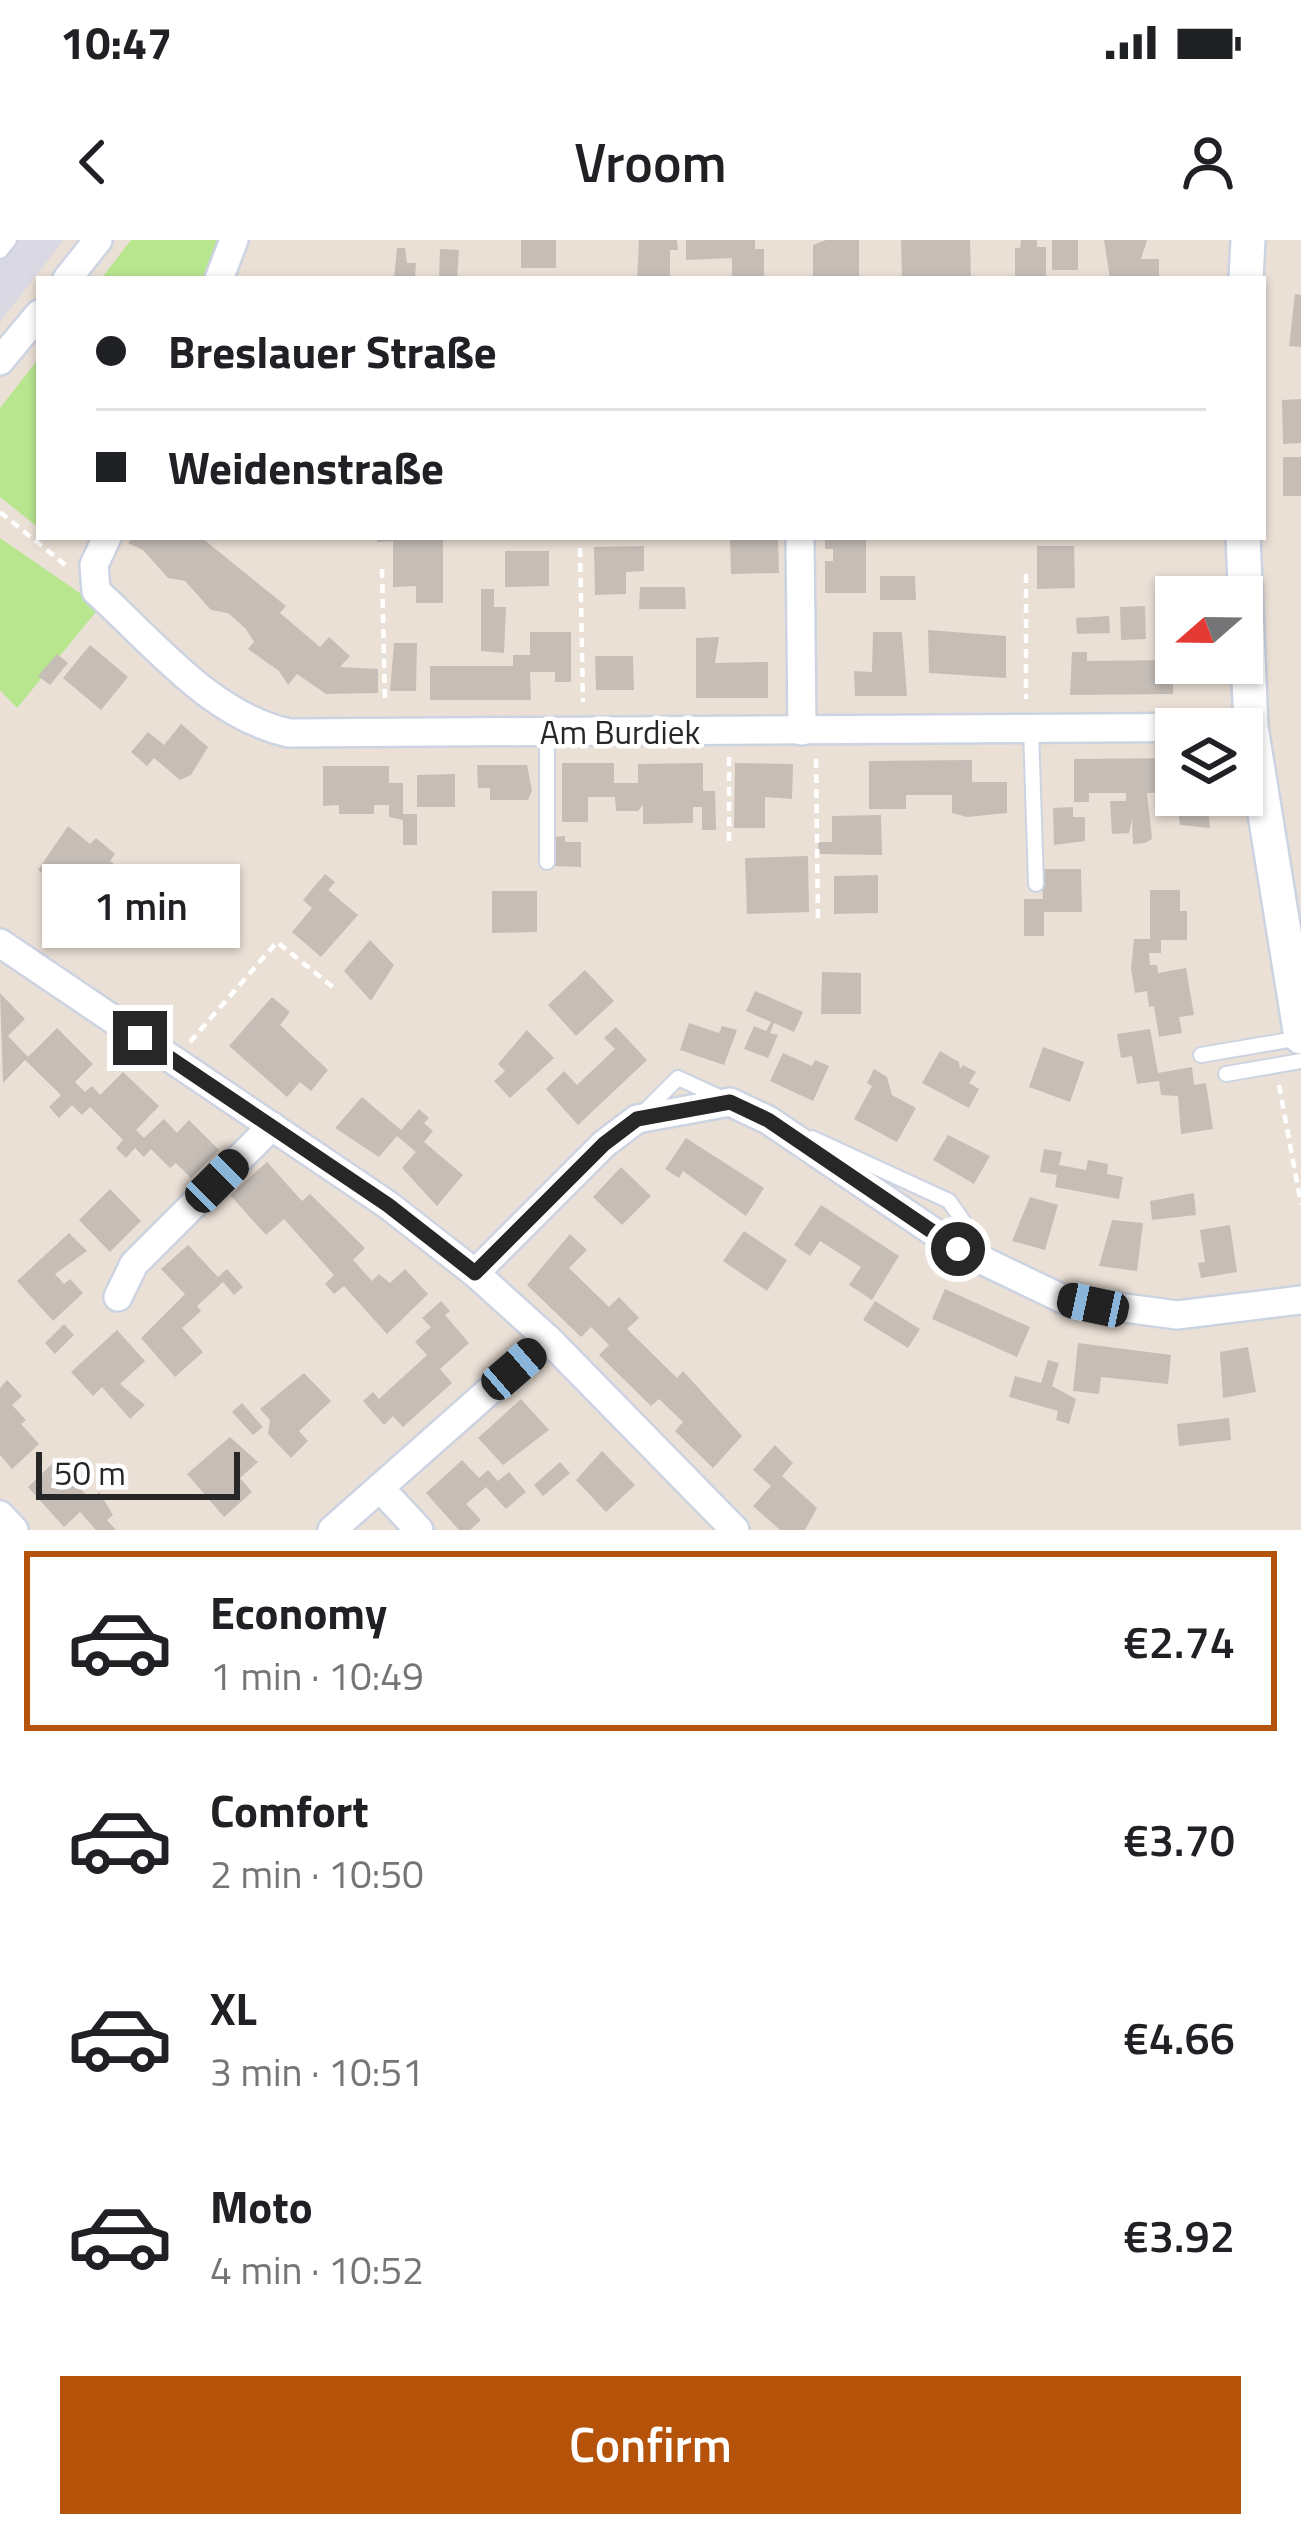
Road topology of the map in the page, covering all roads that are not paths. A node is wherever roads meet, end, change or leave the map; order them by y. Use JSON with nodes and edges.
{"nodes":[{"id":1,"x":9,"y":240,"type":"edge"},
{"id":2,"x":98,"y":240,"type":"edge"},
{"id":3,"x":234,"y":240,"type":"edge"},
{"id":4,"x":1248,"y":240,"type":"edge"},
{"id":5,"x":0,"y":251,"type":"edge"},
{"id":6,"x":69,"y":276,"type":"edge"},
{"id":7,"x":220,"y":276,"type":"edge"},
{"id":8,"x":1246,"y":276,"type":"edge"},
{"id":9,"x":36,"y":318,"type":"edge"},
{"id":10,"x":0,"y":361,"type":"edge"},
{"id":11,"x":105,"y":540,"type":"edge"},
{"id":12,"x":800,"y":540,"type":"edge"},
{"id":13,"x":1243,"y":540,"type":"edge"},
{"id":14,"x":1249,"y":708,"type":"edge"},
{"id":15,"x":1155,"y":728,"type":"edge"},
{"id":16,"x":1029,"y":729,"type":"junction"},
{"id":17,"x":809,"y":730,"type":"junction"},
{"id":18,"x":547,"y":732,"type":"junction"},
{"id":19,"x":1263,"y":807,"type":"edge"},
{"id":20,"x":547,"y":862,"type":"dead end"},
{"id":21,"x":1036,"y":884,"type":"dead end"},
{"id":22,"x":0,"y":943,"type":"edge"},
{"id":23,"x":1301,"y":1037,"type":"edge"},
{"id":24,"x":1201,"y":1055,"type":"dead end"},
{"id":25,"x":1301,"y":1060,"type":"edge"},
{"id":26,"x":1226,"y":1073,"type":"dead end"},
{"id":27,"x":272,"y":1126,"type":"junction"},
{"id":28,"x":475,"y":1273,"type":"junction"},
{"id":29,"x":118,"y":1297,"type":"dead end"},
{"id":30,"x":1301,"y":1300,"type":"edge"},
{"id":31,"x":548,"y":1339,"type":"junction"},
{"id":32,"x":380,"y":1488,"type":"junction"},
{"id":33,"x":0,"y":1515,"type":"edge"},
{"id":34,"x":14,"y":1530,"type":"edge"},
{"id":35,"x":332,"y":1530,"type":"edge"},
{"id":36,"x":419,"y":1530,"type":"edge"},
{"id":37,"x":735,"y":1530,"type":"edge"}],
"edges":[{"from":1,"to":5,"type":"lane"},
{"from":2,"to":6,"type":"street"},
{"from":3,"to":7,"type":"street"},
{"from":4,"to":8,"type":"street"},
{"from":9,"to":10,"type":"street"},
{"from":11,"to":18,"type":"street","name":"Am Burdiek"},
{"from":12,"to":17,"type":"street"},
{"from":13,"to":14,"type":"street"},
{"from":15,"to":16,"type":"street","name":"Am Burdiek"},
{"from":16,"to":17,"type":"street","name":"Am Burdiek"},
{"from":16,"to":21,"type":"lane"},
{"from":17,"to":18,"type":"street","name":"Am Burdiek"},
{"from":18,"to":20,"type":"lane"},
{"from":19,"to":23,"type":"street"},
{"from":22,"to":27,"type":"street"},
{"from":23,"to":24,"type":"lane"},
{"from":25,"to":26,"type":"lane"},
{"from":27,"to":28,"type":"street"},
{"from":27,"to":29,"type":"street"},
{"from":28,"to":30,"type":"street"},
{"from":28,"to":31,"type":"street"},
{"from":31,"to":32,"type":"street"},
{"from":31,"to":37,"type":"street"},
{"from":32,"to":35,"type":"street"},
{"from":32,"to":36,"type":"street"},
{"from":33,"to":34,"type":"street"}]}
